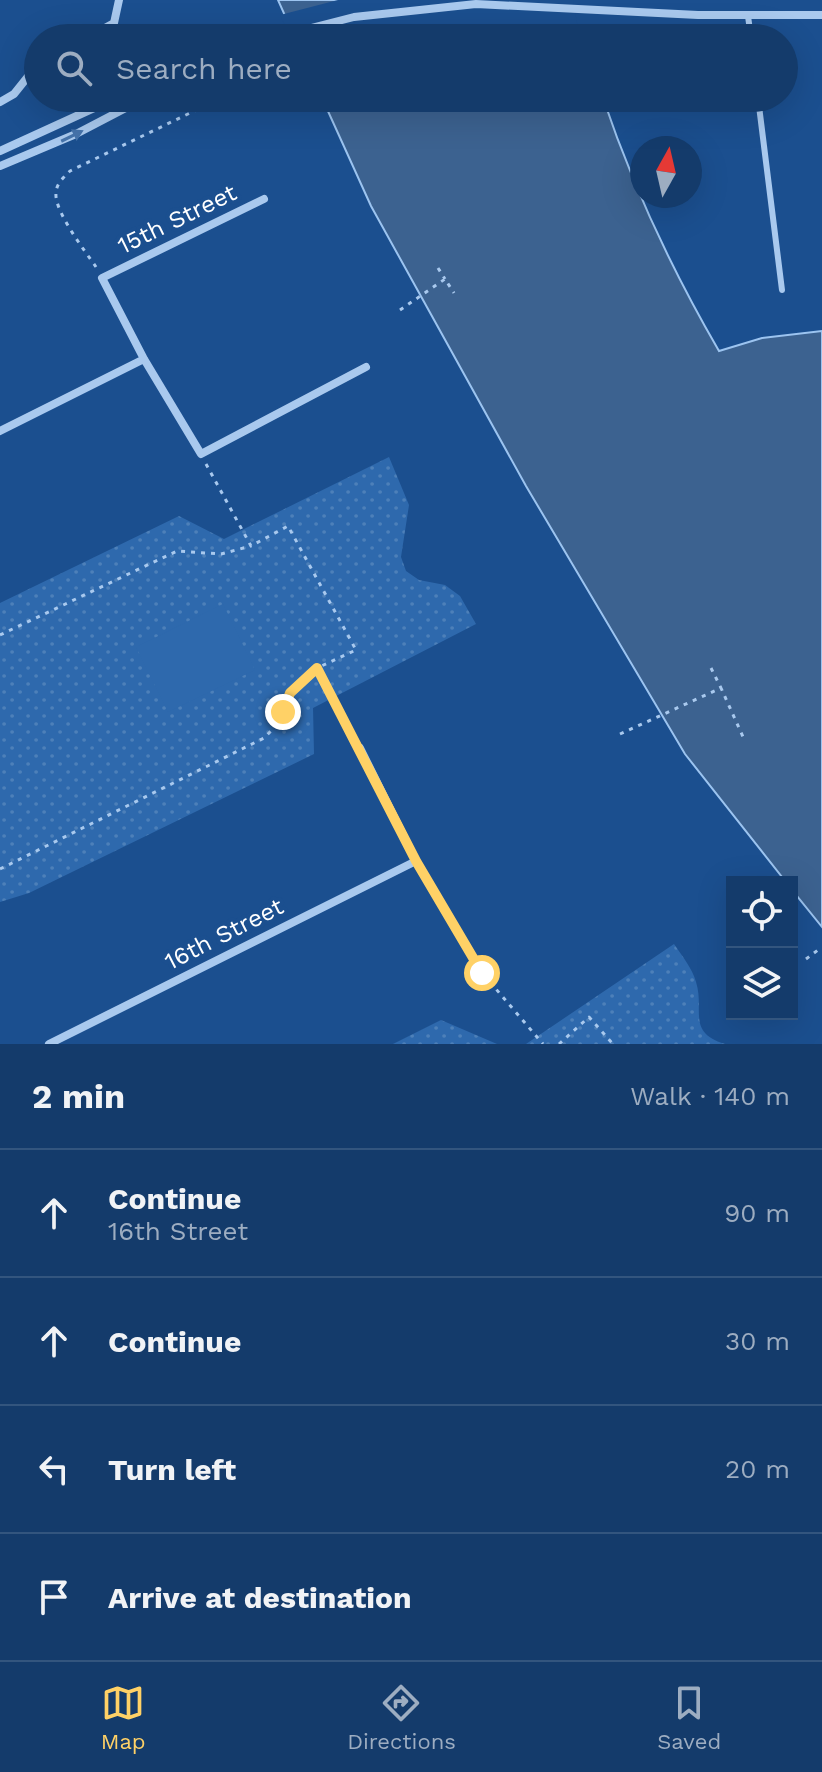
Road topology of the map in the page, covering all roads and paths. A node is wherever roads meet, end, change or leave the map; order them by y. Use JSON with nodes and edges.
{"nodes":[{"id":1,"x":119,"y":0,"type":"edge"},
{"id":2,"x":822,"y":15,"type":"edge"},
{"id":3,"x":748,"y":16,"type":"junction"},
{"id":4,"x":112,"y":24,"type":"edge"},
{"id":5,"x":327,"y":24,"type":"edge"},
{"id":6,"x":749,"y":24,"type":"edge"},
{"id":7,"x":24,"y":82,"type":"edge"},
{"id":8,"x":0,"y":102,"type":"edge"},
{"id":9,"x":85,"y":112,"type":"edge"},
{"id":10,"x":118,"y":112,"type":"edge"},
{"id":11,"x":192,"y":112,"type":"edge"},
{"id":12,"x":760,"y":112,"type":"edge"},
{"id":13,"x":0,"y":151,"type":"edge"},
{"id":14,"x":0,"y":166,"type":"edge"},
{"id":15,"x":264,"y":199,"type":"dead end"},
{"id":16,"x":438,"y":268,"type":"dead end"},
{"id":17,"x":102,"y":278,"type":"junction"},
{"id":18,"x":445,"y":279,"type":"junction"},
{"id":19,"x":782,"y":290,"type":"dead end"},
{"id":20,"x":454,"y":293,"type":"dead end"},
{"id":21,"x":400,"y":310,"type":"dead end"},
{"id":22,"x":144,"y":359,"type":"junction"},
{"id":23,"x":366,"y":367,"type":"dead end"},
{"id":24,"x":0,"y":431,"type":"edge"},
{"id":25,"x":201,"y":454,"type":"junction"},
{"id":26,"x":251,"y":546,"type":"junction"},
{"id":27,"x":0,"y":635,"type":"edge"},
{"id":28,"x":317,"y":668,"type":"junction"},
{"id":29,"x":711,"y":668,"type":"dead end"},
{"id":30,"x":721,"y":688,"type":"junction"},
{"id":31,"x":620,"y":734,"type":"dead end"},
{"id":32,"x":744,"y":739,"type":"dead end"},
{"id":33,"x":360,"y":748,"type":"joint"},
{"id":34,"x":416,"y":861,"type":"junction"},
{"id":35,"x":0,"y":869,"type":"edge"},
{"id":36,"x":822,"y":947,"type":"edge"},
{"id":37,"x":806,"y":959,"type":"dead end"},
{"id":38,"x":482,"y":973,"type":"joint"},
{"id":39,"x":49,"y":1044,"type":"edge"},
{"id":40,"x":543,"y":1044,"type":"edge"},
{"id":41,"x":559,"y":1044,"type":"edge"},
{"id":42,"x":613,"y":1044,"type":"edge"}],
"edges":[{"from":1,"to":4,"type":"street"},
{"from":2,"to":3,"type":"street"},
{"from":3,"to":5,"type":"street"},
{"from":3,"to":6,"type":"lane"},
{"from":7,"to":8,"type":"street"},
{"from":9,"to":13,"type":"street"},
{"from":14,"to":10,"type":"street","one_way":true},
{"from":11,"to":17,"type":"path"},
{"from":12,"to":19,"type":"lane"},
{"from":15,"to":17,"type":"street","name":"15th Street"},
{"from":16,"to":18,"type":"path"},
{"from":17,"to":22,"type":"street","name":"15th Street"},
{"from":18,"to":20,"type":"path"},
{"from":18,"to":21,"type":"path"},
{"from":22,"to":24,"type":"street"},
{"from":22,"to":25,"type":"street","name":"15th Street"},
{"from":23,"to":25,"type":"street"},
{"from":25,"to":26,"type":"path"},
{"from":26,"to":27,"type":"path"},
{"from":26,"to":28,"type":"path"},
{"from":28,"to":33,"type":"path"},
{"from":28,"to":35,"type":"path"},
{"from":29,"to":30,"type":"path"},
{"from":30,"to":31,"type":"path"},
{"from":30,"to":32,"type":"path"},
{"from":33,"to":34,"type":"street"},
{"from":34,"to":38,"type":"street"},
{"from":34,"to":39,"type":"street","name":"16th Street"},
{"from":36,"to":37,"type":"path"},
{"from":38,"to":40,"type":"path"},
{"from":41,"to":42,"type":"path"}]}
